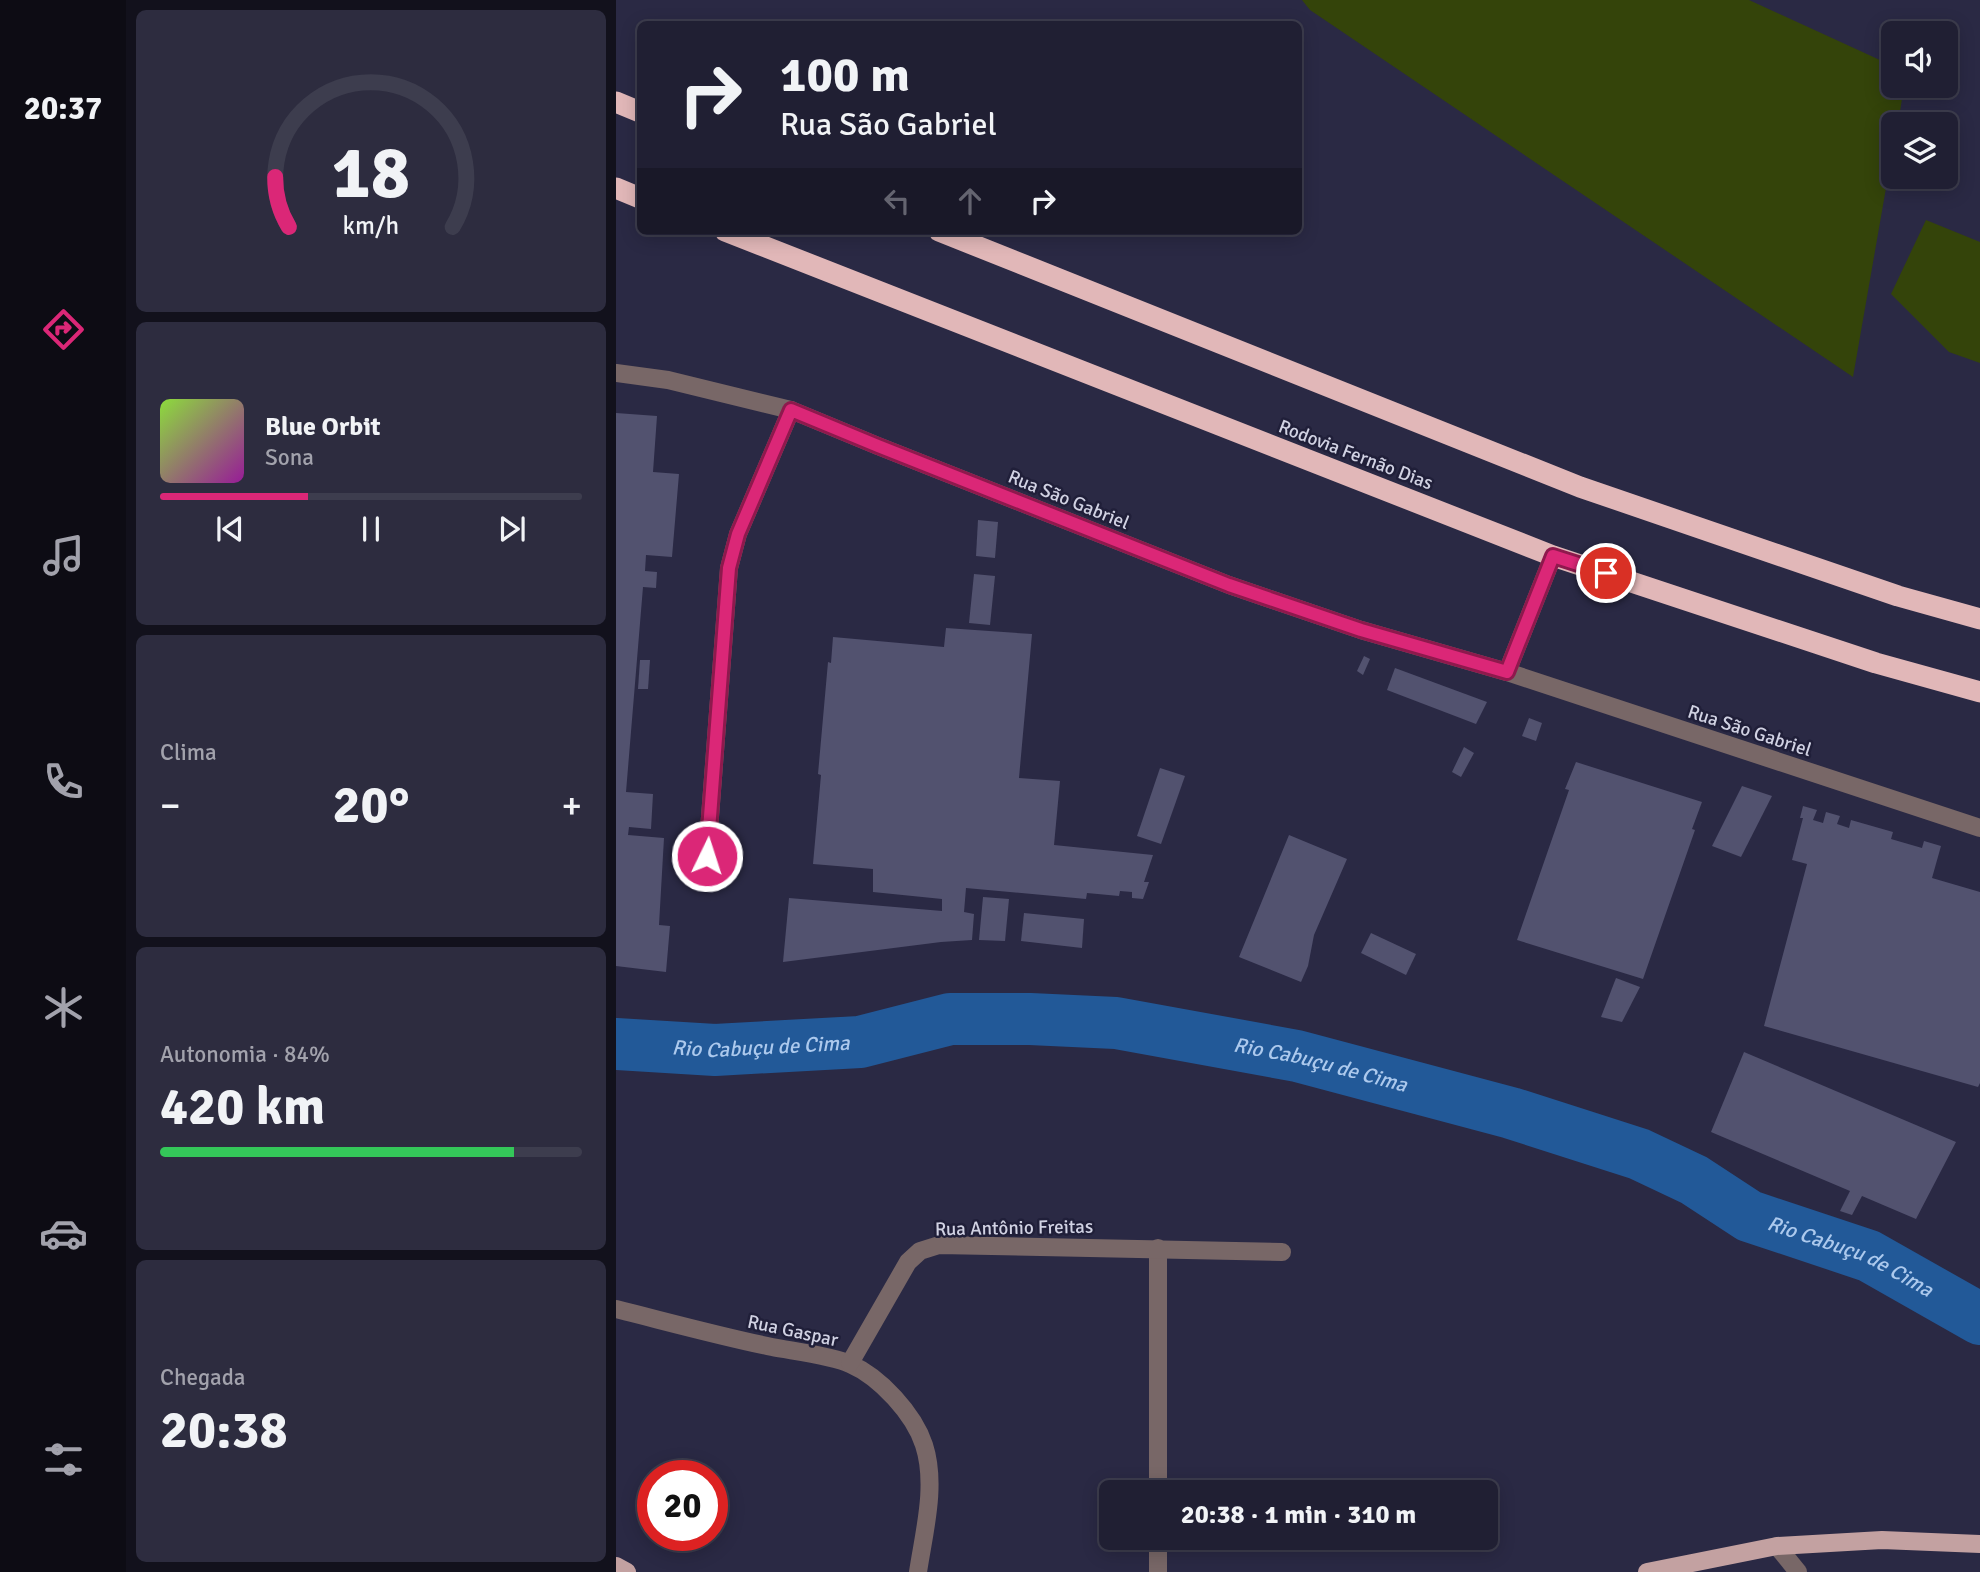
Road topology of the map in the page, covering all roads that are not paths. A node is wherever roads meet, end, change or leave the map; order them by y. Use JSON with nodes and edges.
{"nodes":[{"id":1,"x":616,"y":102,"type":"edge"},
{"id":2,"x":637,"y":111,"type":"edge"},
{"id":3,"x":616,"y":188,"type":"edge"},
{"id":4,"x":637,"y":197,"type":"edge"},
{"id":5,"x":735,"y":235,"type":"edge"},
{"id":6,"x":949,"y":235,"type":"edge"},
{"id":7,"x":616,"y":373,"type":"edge"},
{"id":8,"x":791,"y":410,"type":"junction"},
{"id":9,"x":1553,"y":556,"type":"junction"},
{"id":10,"x":1980,"y":619,"type":"edge"},
{"id":11,"x":1507,"y":672,"type":"junction"},
{"id":12,"x":1980,"y":692,"type":"edge"},
{"id":13,"x":1980,"y":828,"type":"edge"},
{"id":14,"x":707,"y":856,"type":"dead end"},
{"id":15,"x":1158,"y":1248,"type":"junction"},
{"id":16,"x":1282,"y":1252,"type":"dead end"},
{"id":17,"x":616,"y":1309,"type":"edge"},
{"id":18,"x":850,"y":1363,"type":"junction"},
{"id":19,"x":1158,"y":1480,"type":"edge"},
{"id":20,"x":1980,"y":1544,"type":"edge"},
{"id":21,"x":1777,"y":1546,"type":"junction"},
{"id":22,"x":1158,"y":1550,"type":"edge"},
{"id":23,"x":616,"y":1566,"type":"edge"},
{"id":24,"x":626,"y":1572,"type":"edge"},
{"id":25,"x":918,"y":1572,"type":"edge"},
{"id":26,"x":1158,"y":1572,"type":"edge"},
{"id":27,"x":1647,"y":1572,"type":"edge"},
{"id":28,"x":1798,"y":1572,"type":"edge"}],
"edges":[{"from":1,"to":2,"type":"highway"},
{"from":3,"to":4,"type":"highway"},
{"from":5,"to":9,"type":"highway","name":"Rodovia Fernão Dias"},
{"from":6,"to":10,"type":"highway"},
{"from":7,"to":8,"type":"street","name":"Rua São Gabriel"},
{"from":8,"to":11,"type":"street","name":"Rua São Gabriel"},
{"from":8,"to":14,"type":"street"},
{"from":9,"to":11,"type":"street"},
{"from":9,"to":12,"type":"highway","name":"Rodovia Fernão Dias"},
{"from":11,"to":13,"type":"street","name":"Rua São Gabriel"},
{"from":15,"to":16,"type":"street","name":"Rua Antônio Freitas"},
{"from":15,"to":18,"type":"street","name":"Rua Antônio Freitas"},
{"from":15,"to":19,"type":"street"},
{"from":17,"to":18,"type":"street","name":"Rua Gaspar"},
{"from":18,"to":25,"type":"street","name":"Rua Gaspar"},
{"from":20,"to":21,"type":"main road"},
{"from":21,"to":27,"type":"main road"},
{"from":21,"to":28,"type":"street"},
{"from":22,"to":26,"type":"street"},
{"from":23,"to":24,"type":"main road"}]}
